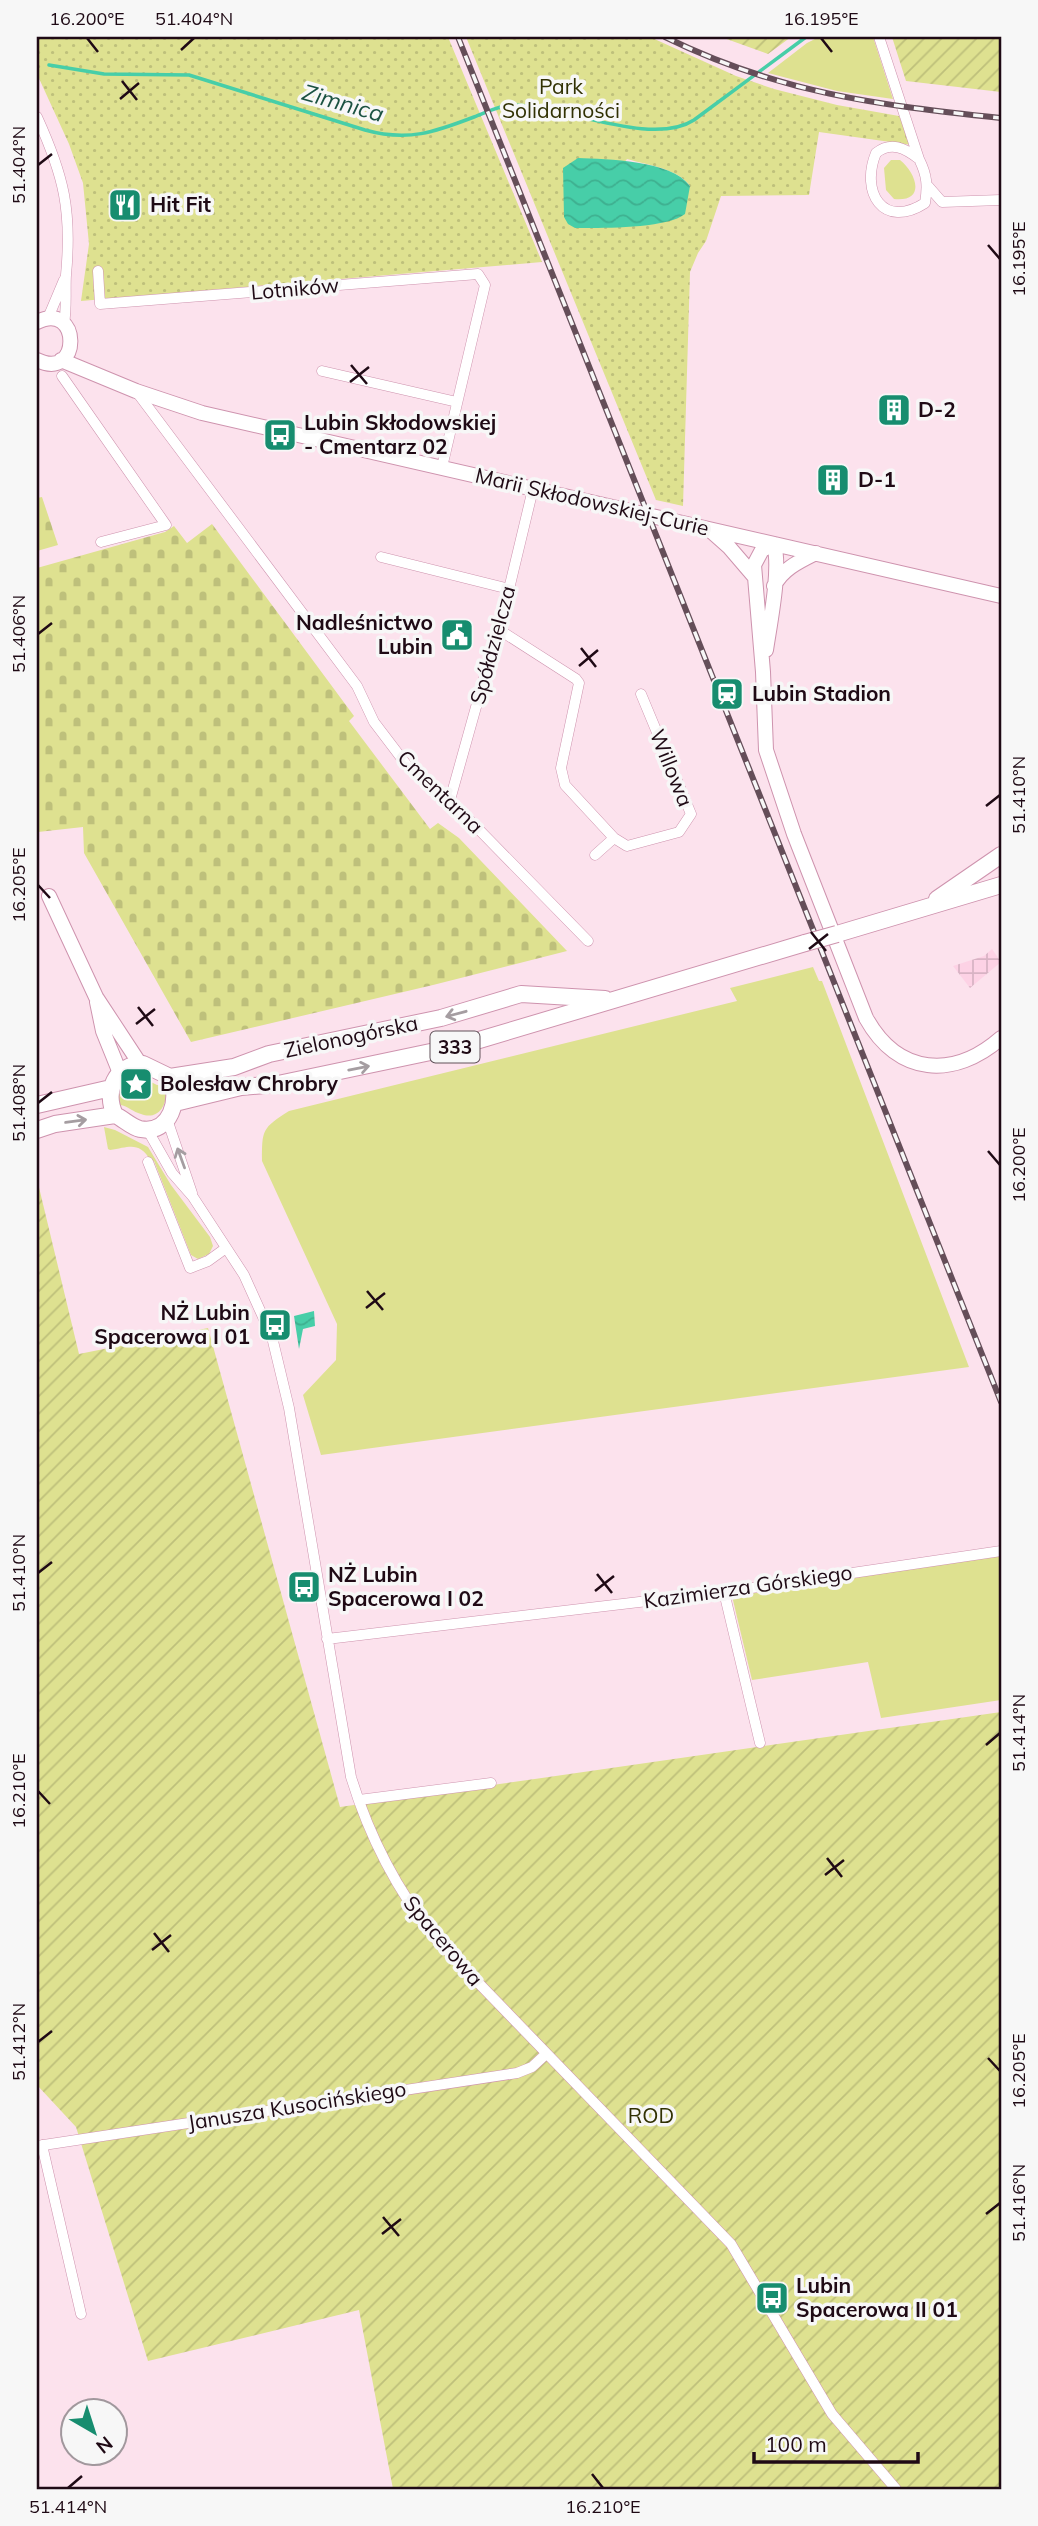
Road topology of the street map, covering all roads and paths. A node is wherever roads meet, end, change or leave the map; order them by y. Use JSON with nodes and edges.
{"nodes":[{"id":1,"x":879,"y":37,"type":"edge"},
{"id":2,"x":37,"y":117,"type":"edge"},
{"id":3,"x":919,"y":159,"type":"junction"},
{"id":4,"x":928,"y":186,"type":"junction"},
{"id":5,"x":1001,"y":200,"type":"edge"},
{"id":6,"x":942,"y":202,"type":"junction"},
{"id":7,"x":925,"y":203,"type":"junction"},
{"id":8,"x":98,"y":271,"type":"dead end"},
{"id":9,"x":66,"y":277,"type":"junction"},
{"id":10,"x":43,"y":320,"type":"edge"},
{"id":11,"x":64,"y":324,"type":"junction"},
{"id":12,"x":66,"y":355,"type":"junction"},
{"id":13,"x":40,"y":366,"type":"edge"},
{"id":14,"x":322,"y":371,"type":"dead end"},
{"id":15,"x":62,"y":376,"type":"dead end"},
{"id":16,"x":136,"y":391,"type":"junction"},
{"id":17,"x":457,"y":402,"type":"junction"},
{"id":18,"x":442,"y":467,"type":"junction"},
{"id":19,"x":533,"y":489,"type":"junction"},
{"id":20,"x":707,"y":528,"type":"junction"},
{"id":21,"x":101,"y":542,"type":"dead end"},
{"id":22,"x":774,"y":544,"type":"junction"},
{"id":23,"x":816,"y":553,"type":"junction"},
{"id":24,"x":381,"y":558,"type":"dead end"},
{"id":25,"x":753,"y":575,"type":"junction"},
{"id":26,"x":774,"y":587,"type":"junction"},
{"id":27,"x":509,"y":589,"type":"junction"},
{"id":28,"x":1001,"y":596,"type":"edge"},
{"id":29,"x":498,"y":629,"type":"junction"},
{"id":30,"x":763,"y":672,"type":"junction"},
{"id":31,"x":642,"y":694,"type":"dead end"},
{"id":32,"x":450,"y":800,"type":"junction"},
{"id":33,"x":614,"y":838,"type":"junction"},
{"id":34,"x":595,"y":855,"type":"dead end"},
{"id":35,"x":1001,"y":855,"type":"edge"},
{"id":36,"x":1001,"y":885,"type":"edge"},
{"id":37,"x":1001,"y":893,"type":"edge"},
{"id":38,"x":43,"y":898,"type":"edge"},
{"id":39,"x":956,"y":898,"type":"junction"},
{"id":40,"x":923,"y":909,"type":"junction"},
{"id":41,"x":588,"y":941,"type":"dead end"},
{"id":42,"x":96,"y":997,"type":"junction"},
{"id":43,"x":614,"y":1000,"type":"junction"},
{"id":44,"x":1001,"y":1038,"type":"edge"},
{"id":45,"x":140,"y":1064,"type":"junction"},
{"id":46,"x":120,"y":1073,"type":"junction"},
{"id":47,"x":170,"y":1077,"type":"junction"},
{"id":48,"x":111,"y":1088,"type":"junction"},
{"id":49,"x":175,"y":1103,"type":"junction"},
{"id":50,"x":37,"y":1105,"type":"edge"},
{"id":51,"x":115,"y":1115,"type":"junction"},
{"id":52,"x":167,"y":1119,"type":"junction"},
{"id":53,"x":147,"y":1129,"type":"junction"},
{"id":54,"x":37,"y":1130,"type":"edge"},
{"id":55,"x":148,"y":1162,"type":"dead end"},
{"id":56,"x":193,"y":1197,"type":"junction"},
{"id":57,"x":226,"y":1248,"type":"junction"},
{"id":58,"x":1001,"y":1551,"type":"edge"},
{"id":59,"x":724,"y":1592,"type":"junction"},
{"id":60,"x":327,"y":1639,"type":"junction"},
{"id":61,"x":760,"y":1743,"type":"dead end"},
{"id":62,"x":491,"y":1783,"type":"dead end"},
{"id":63,"x":359,"y":1800,"type":"junction"},
{"id":64,"x":546,"y":2054,"type":"junction"},
{"id":65,"x":39,"y":2146,"type":"edge"},
{"id":66,"x":81,"y":2314,"type":"dead end"},
{"id":67,"x":896,"y":2489,"type":"edge"}],
"edges":[{"from":1,"to":3,"type":"street"},
{"from":2,"to":9,"type":"street"},
{"from":3,"to":4,"type":"street"},
{"from":3,"to":7,"type":"street"},
{"from":4,"to":6,"type":"street"},
{"from":4,"to":7,"type":"street"},
{"from":5,"to":6,"type":"street"},
{"from":6,"to":7,"type":"street"},
{"from":8,"to":17,"type":"street","name":"Lotników"},
{"from":9,"to":10,"type":"street"},
{"from":9,"to":11,"type":"street"},
{"from":10,"to":11,"type":"street"},
{"from":11,"to":12,"type":"street"},
{"from":12,"to":13,"type":"street"},
{"from":12,"to":16,"type":"street","name":"Marii Skłodowskiej-Curie"},
{"from":14,"to":17,"type":"street"},
{"from":15,"to":21,"type":"street"},
{"from":16,"to":18,"type":"street","name":"Marii Skłodowskiej-Curie"},
{"from":16,"to":32,"type":"street","name":"Cmentarna"},
{"from":17,"to":18,"type":"street"},
{"from":18,"to":19,"type":"street","name":"Marii Skłodowskiej-Curie"},
{"from":19,"to":20,"type":"street","name":"Marii Skłodowskiej-Curie"},
{"from":19,"to":27,"type":"street","name":"Spółdzielcza"},
{"from":20,"to":22,"type":"street","name":"Marii Skłodowskiej-Curie"},
{"from":20,"to":25,"type":"street"},
{"from":22,"to":23,"type":"street","name":"Marii Skłodowskiej-Curie"},
{"from":22,"to":25,"type":"street"},
{"from":22,"to":26,"type":"street"},
{"from":23,"to":26,"type":"street"},
{"from":23,"to":28,"type":"street","name":"Marii Skłodowskiej-Curie"},
{"from":24,"to":27,"type":"street"},
{"from":25,"to":30,"type":"street"},
{"from":26,"to":30,"type":"street"},
{"from":27,"to":29,"type":"street","name":"Spółdzielcza"},
{"from":29,"to":32,"type":"street","name":"Spółdzielcza"},
{"from":29,"to":33,"type":"street"},
{"from":30,"to":44,"type":"street"},
{"from":31,"to":33,"type":"street","name":"Willowa"},
{"from":32,"to":41,"type":"street","name":"Cmentarna"},
{"from":33,"to":34,"type":"street"},
{"from":35,"to":40,"type":"main road","name":"Zielonogórska","number":"333"},
{"from":36,"to":39,"type":"main road","name":"Zielonogórska","number":"333"},
{"from":37,"to":39,"type":"main road"},
{"from":38,"to":42,"type":"street"},
{"from":39,"to":40,"type":"main road","name":"Zielonogórska","number":"333"},
{"from":40,"to":43,"type":"main road","name":"Zielonogórska","number":"333","bridge":true},
{"from":42,"to":45,"type":"street"},
{"from":42,"to":46,"type":"street"},
{"from":43,"to":47,"type":"main road","name":"Zielonogórska","number":"333","one_way":true},
{"from":49,"to":43,"type":"main road","name":"Zielonogórska","number":"333","one_way":true},
{"from":45,"to":46,"type":"main road"},
{"from":45,"to":47,"type":"main road"},
{"from":46,"to":48,"type":"main road"},
{"from":47,"to":49,"type":"main road"},
{"from":48,"to":50,"type":"main road"},
{"from":48,"to":51,"type":"main road"},
{"from":49,"to":52,"type":"main road"},
{"from":51,"to":53,"type":"main road"},
{"from":54,"to":51,"type":"main road","one_way":true},
{"from":52,"to":53,"type":"main road"},
{"from":56,"to":52,"type":"street","name":"Spacerowa","one_way":true},
{"from":53,"to":56,"type":"street","name":"Spacerowa"},
{"from":55,"to":57,"type":"street"},
{"from":56,"to":57,"type":"street","name":"Spacerowa"},
{"from":57,"to":60,"type":"street","name":"Spacerowa"},
{"from":58,"to":59,"type":"street","name":"Kazimierza Górskiego"},
{"from":59,"to":60,"type":"street","name":"Kazimierza Górskiego"},
{"from":59,"to":61,"type":"street"},
{"from":60,"to":63,"type":"street","name":"Spacerowa"},
{"from":62,"to":63,"type":"street"},
{"from":63,"to":64,"type":"street","name":"Spacerowa"},
{"from":64,"to":65,"type":"street","name":"Janusza Kusocińskiego"},
{"from":64,"to":67,"type":"street","name":"Spacerowa"},
{"from":65,"to":66,"type":"street","name":"Janusza Kusocińskiego"}]}
